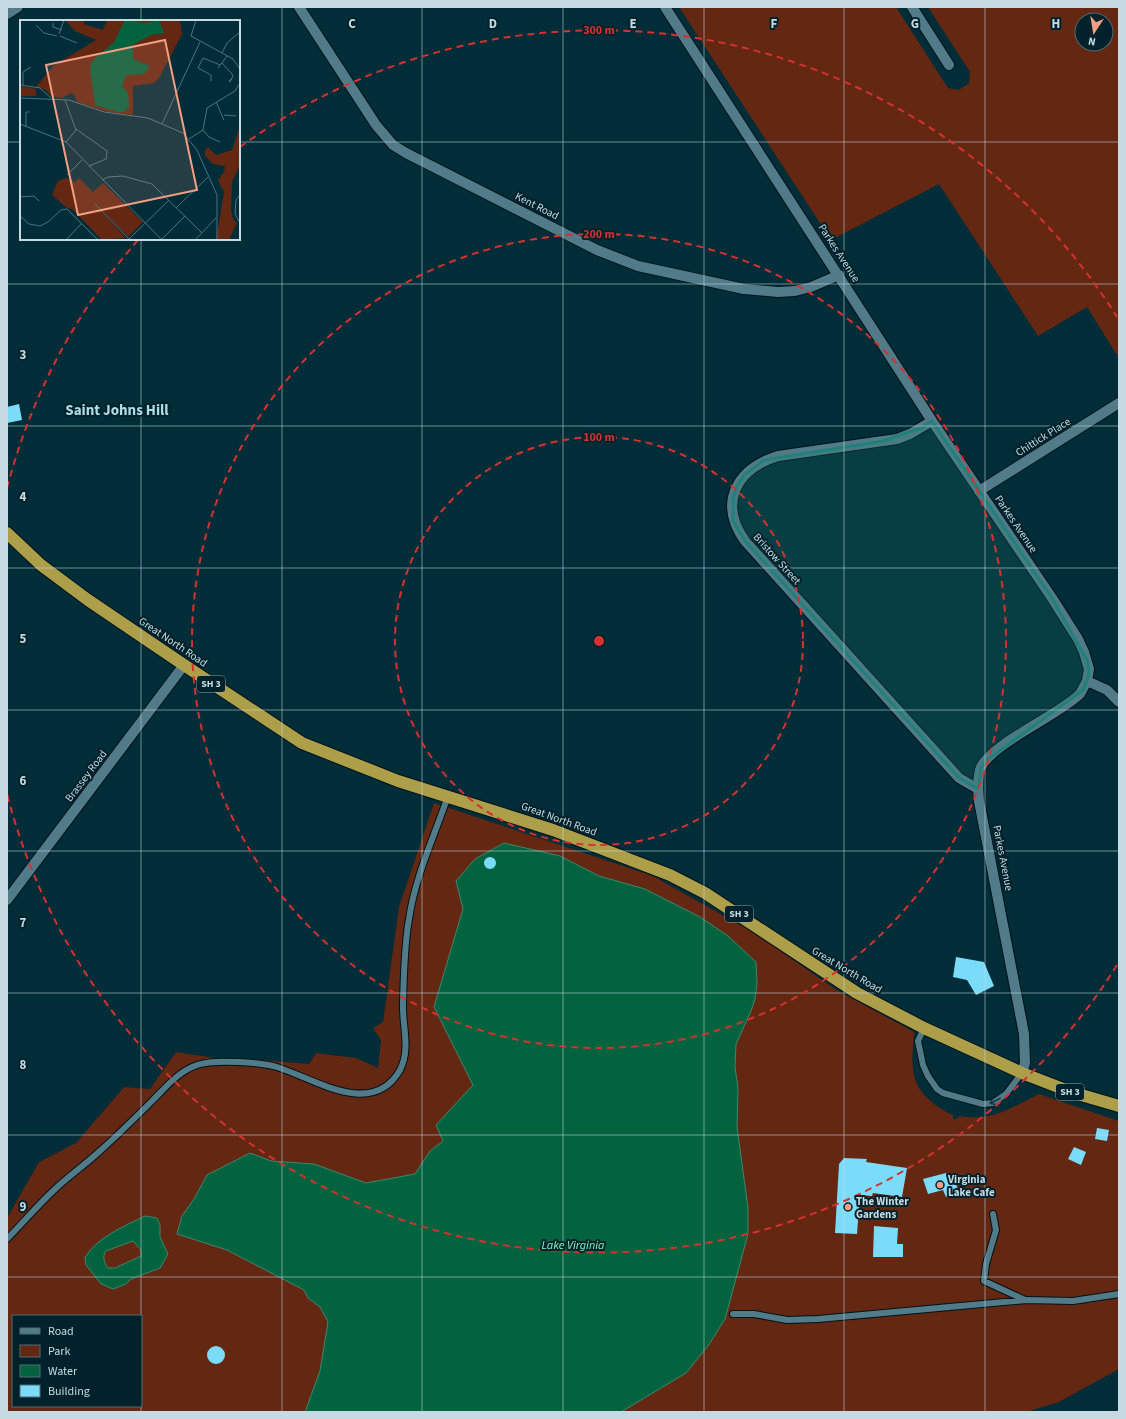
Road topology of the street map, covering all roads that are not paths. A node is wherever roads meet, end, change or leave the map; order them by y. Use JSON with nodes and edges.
{"nodes":[{"id":1,"x":18,"y":7,"type":"edge"},
{"id":2,"x":299,"y":7,"type":"edge"},
{"id":3,"x":665,"y":7,"type":"edge"},
{"id":4,"x":912,"y":7,"type":"edge"},
{"id":5,"x":7,"y":14,"type":"edge"},
{"id":6,"x":949,"y":65,"type":"dead end"},
{"id":7,"x":839,"y":275,"type":"junction"},
{"id":8,"x":1119,"y":402,"type":"edge"},
{"id":9,"x":932,"y":421,"type":"junction"},
{"id":10,"x":979,"y":491,"type":"junction"},
{"id":11,"x":7,"y":534,"type":"edge"},
{"id":12,"x":184,"y":665,"type":"junction"},
{"id":13,"x":1087,"y":681,"type":"junction"},
{"id":14,"x":1119,"y":702,"type":"edge"},
{"id":15,"x":978,"y":789,"type":"junction"},
{"id":16,"x":448,"y":796,"type":"junction"},
{"id":17,"x":7,"y":900,"type":"edge"},
{"id":18,"x":924,"y":1028,"type":"junction"},
{"id":19,"x":1022,"y":1073,"type":"junction"},
{"id":20,"x":1119,"y":1106,"type":"edge"},
{"id":21,"x":993,"y":1214,"type":"dead end"},
{"id":22,"x":7,"y":1239,"type":"edge"},
{"id":23,"x":1119,"y":1294,"type":"edge"},
{"id":24,"x":1025,"y":1300,"type":"junction"},
{"id":25,"x":733,"y":1314,"type":"dead end"}],
"edges":[{"from":1,"to":5,"type":"street"},
{"from":2,"to":7,"type":"street","name":"Kent Road"},
{"from":3,"to":7,"type":"street","name":"Parkes Avenue"},
{"from":4,"to":6,"type":"street"},
{"from":7,"to":9,"type":"street","name":"Parkes Avenue"},
{"from":8,"to":10,"type":"street","name":"Chittick Place"},
{"from":9,"to":10,"type":"street","name":"Parkes Avenue"},
{"from":9,"to":15,"type":"street","name":"Bristow Street"},
{"from":10,"to":13,"type":"street","name":"Parkes Avenue"},
{"from":11,"to":12,"type":"highway","name":"Great North Road","number":"SH 3"},
{"from":12,"to":16,"type":"highway","name":"Great North Road","number":"SH 3"},
{"from":12,"to":17,"type":"street","name":"Brassey Road"},
{"from":13,"to":14,"type":"street"},
{"from":13,"to":15,"type":"street","name":"Parkes Avenue"},
{"from":15,"to":19,"type":"street","name":"Parkes Avenue"},
{"from":16,"to":18,"type":"highway","name":"Great North Road","number":"SH 3"},
{"from":16,"to":22,"type":"lane"},
{"from":18,"to":19,"type":"highway","name":"Great North Road","number":"SH 3"},
{"from":19,"to":18,"type":"lane","one_way":true},
{"from":19,"to":20,"type":"highway","name":"Great North Road","number":"SH 3"},
{"from":21,"to":24,"type":"lane"},
{"from":23,"to":24,"type":"lane"},
{"from":24,"to":25,"type":"lane"}]}
